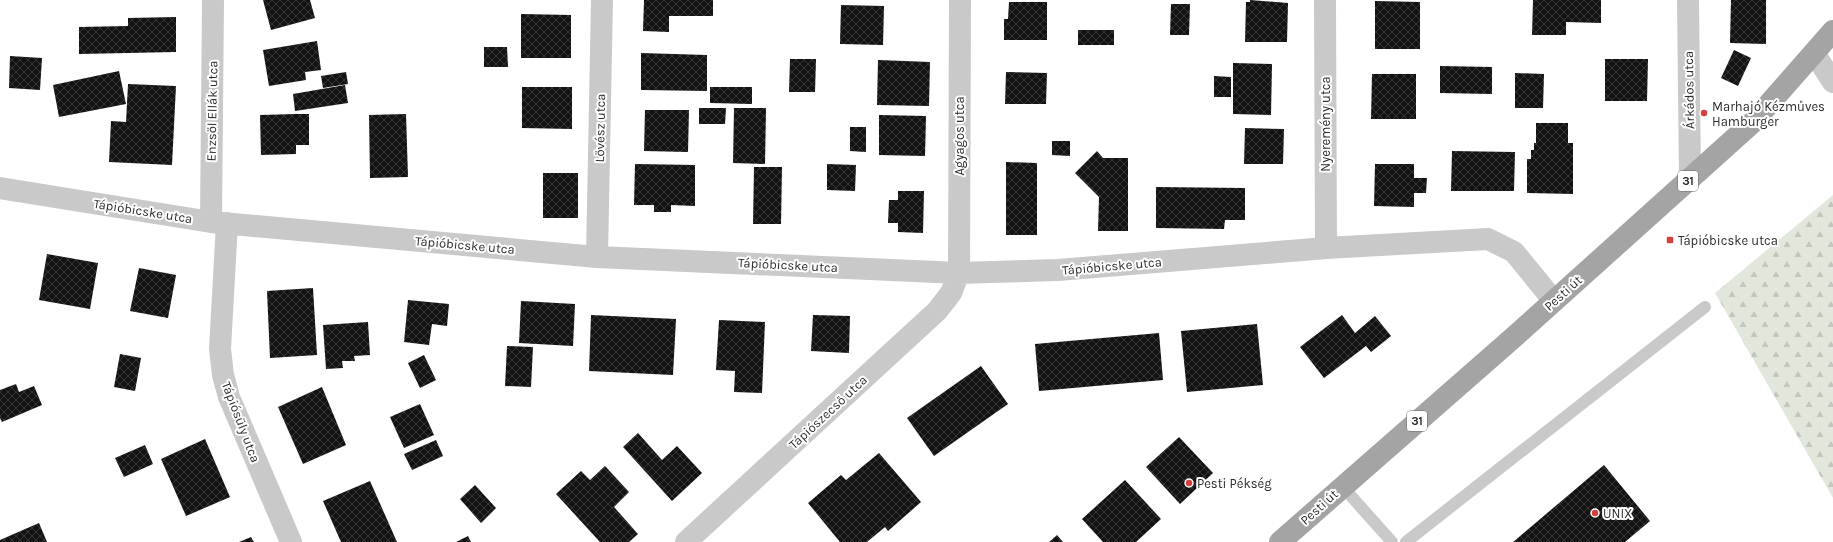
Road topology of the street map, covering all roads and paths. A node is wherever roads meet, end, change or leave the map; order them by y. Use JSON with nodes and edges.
{"nodes":[{"id":1,"x":213,"y":0,"type":"edge"},
{"id":2,"x":602,"y":0,"type":"edge"},
{"id":3,"x":960,"y":0,"type":"edge"},
{"id":4,"x":1325,"y":0,"type":"edge"},
{"id":5,"x":1688,"y":0,"type":"edge"},
{"id":6,"x":1833,"y":31,"type":"edge"},
{"id":7,"x":1814,"y":53,"type":"junction"},
{"id":8,"x":1833,"y":82,"type":"edge"},
{"id":9,"x":1690,"y":179,"type":"junction"},
{"id":10,"x":0,"y":188,"type":"edge"},
{"id":11,"x":219,"y":223,"type":"junction"},
{"id":12,"x":1326,"y":248,"type":"junction"},
{"id":13,"x":598,"y":257,"type":"junction"},
{"id":14,"x":959,"y":273,"type":"junction"},
{"id":15,"x":1554,"y":301,"type":"junction"},
{"id":16,"x":1705,"y":306,"type":"dead end"},
{"id":17,"x":1342,"y":486,"type":"junction"},
{"id":18,"x":291,"y":542,"type":"edge"},
{"id":19,"x":686,"y":542,"type":"edge"},
{"id":20,"x":1280,"y":542,"type":"edge"},
{"id":21,"x":1392,"y":542,"type":"edge"},
{"id":22,"x":1406,"y":542,"type":"edge"}],
"edges":[{"from":1,"to":11,"type":"street","name":"Enzsöl Ellák utca"},
{"from":2,"to":13,"type":"street","name":"Lövész utca"},
{"from":3,"to":14,"type":"street","name":"Agyagos utca"},
{"from":4,"to":12,"type":"street","name":"Nyeremény utca"},
{"from":5,"to":9,"type":"street","name":"Árkádos utca"},
{"from":6,"to":7,"type":"main road","name":"Pesti út","number":"31"},
{"from":7,"to":8,"type":"street"},
{"from":7,"to":9,"type":"main road","name":"Pesti út","number":"31"},
{"from":9,"to":15,"type":"main road","name":"Pesti út","number":"31"},
{"from":10,"to":11,"type":"street","name":"Tápióbicske utca"},
{"from":11,"to":13,"type":"street","name":"Tápióbicske utca"},
{"from":11,"to":18,"type":"street","name":"Tápiósüly utca"},
{"from":12,"to":14,"type":"street","name":"Tápióbicske utca"},
{"from":12,"to":15,"type":"street","name":"Tápióbicske utca"},
{"from":13,"to":14,"type":"street","name":"Tápióbicske utca"},
{"from":14,"to":19,"type":"street","name":"Tápiószecső utca"},
{"from":15,"to":17,"type":"main road","name":"Pesti út","number":"31"},
{"from":16,"to":22,"type":"lane"},
{"from":17,"to":20,"type":"main road","name":"Pesti út","number":"31"},
{"from":17,"to":21,"type":"lane"}]}
